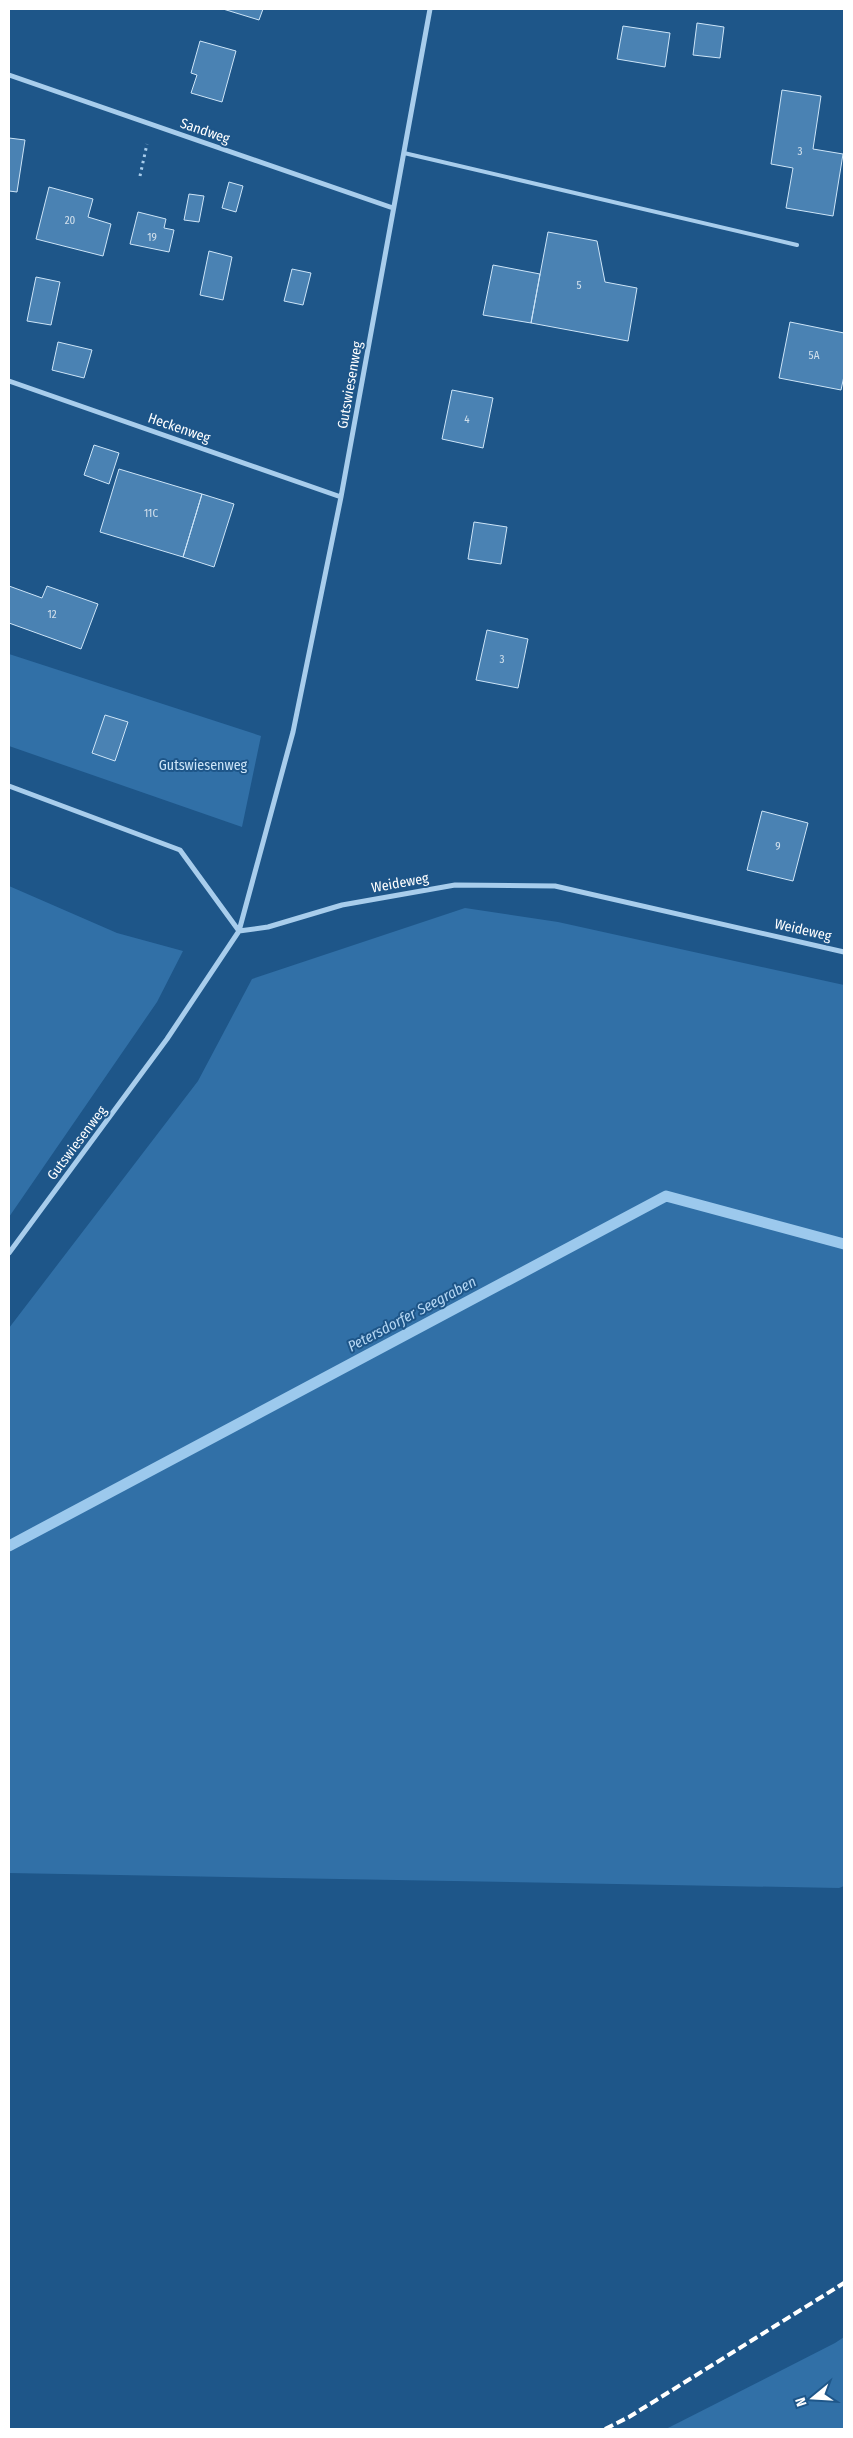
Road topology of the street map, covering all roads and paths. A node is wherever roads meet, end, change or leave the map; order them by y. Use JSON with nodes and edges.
{"nodes":[{"id":1,"x":430,"y":9,"type":"edge"},
{"id":2,"x":9,"y":75,"type":"edge"},
{"id":3,"x":151,"y":124,"type":"junction"},
{"id":4,"x":404,"y":153,"type":"junction"},
{"id":5,"x":140,"y":176,"type":"dead end"},
{"id":6,"x":393,"y":208,"type":"junction"},
{"id":7,"x":797,"y":245,"type":"dead end"},
{"id":8,"x":9,"y":381,"type":"edge"},
{"id":9,"x":341,"y":497,"type":"junction"},
{"id":10,"x":9,"y":786,"type":"edge"},
{"id":11,"x":239,"y":931,"type":"junction"},
{"id":12,"x":844,"y":952,"type":"edge"},
{"id":13,"x":9,"y":1253,"type":"edge"}],
"edges":[{"from":1,"to":4,"type":"street","name":"Gutswiesenweg"},
{"from":2,"to":3,"type":"street","name":"Sandweg"},
{"from":3,"to":5,"type":"path"},
{"from":3,"to":6,"type":"street","name":"Sandweg"},
{"from":4,"to":6,"type":"street","name":"Gutswiesenweg"},
{"from":4,"to":7,"type":"lane"},
{"from":6,"to":9,"type":"street","name":"Gutswiesenweg"},
{"from":8,"to":9,"type":"street","name":"Heckenweg"},
{"from":9,"to":11,"type":"street","name":"Gutswiesenweg"},
{"from":10,"to":11,"type":"street"},
{"from":11,"to":12,"type":"street","name":"Weideweg"},
{"from":11,"to":13,"type":"street","name":"Gutswiesenweg"}]}
